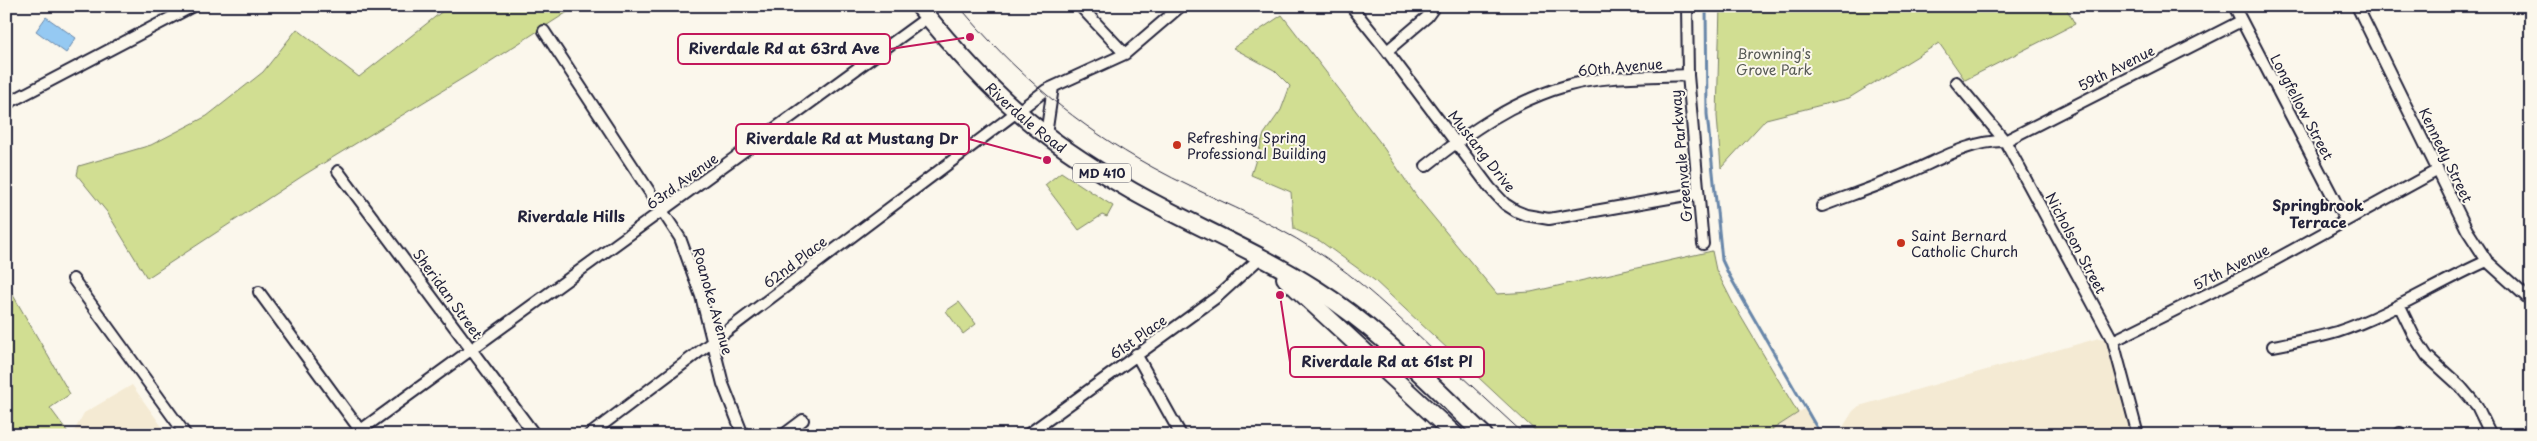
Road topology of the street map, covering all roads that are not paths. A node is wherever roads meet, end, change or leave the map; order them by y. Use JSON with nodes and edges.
{"nodes":[{"id":1,"x":193,"y":6,"type":"edge"},
{"id":2,"x":1080,"y":6,"type":"edge"},
{"id":3,"x":1181,"y":6,"type":"edge"},
{"id":4,"x":1351,"y":6,"type":"edge"},
{"id":5,"x":1435,"y":6,"type":"edge"},
{"id":6,"x":1687,"y":6,"type":"edge"},
{"id":7,"x":2234,"y":6,"type":"edge"},
{"id":8,"x":2357,"y":6,"type":"edge"},
{"id":9,"x":923,"y":12,"type":"edge"},
{"id":10,"x":2241,"y":21,"type":"junction"},
{"id":11,"x":544,"y":31,"type":"dead end"},
{"id":12,"x":1387,"y":50,"type":"junction"},
{"id":13,"x":1125,"y":54,"type":"junction"},
{"id":14,"x":1688,"y":75,"type":"junction"},
{"id":15,"x":1956,"y":82,"type":"dead end"},
{"id":16,"x":1053,"y":87,"type":"junction"},
{"id":17,"x":6,"y":104,"type":"edge"},
{"id":18,"x":1017,"y":112,"type":"junction"},
{"id":19,"x":1046,"y":135,"type":"junction"},
{"id":20,"x":2005,"y":141,"type":"junction"},
{"id":21,"x":1457,"y":142,"type":"junction"},
{"id":22,"x":1426,"y":166,"type":"dead end"},
{"id":23,"x":2438,"y":170,"type":"junction"},
{"id":24,"x":338,"y":171,"type":"dead end"},
{"id":25,"x":1698,"y":192,"type":"junction"},
{"id":26,"x":1822,"y":206,"type":"dead end"},
{"id":27,"x":664,"y":211,"type":"junction"},
{"id":28,"x":2346,"y":220,"type":"junction"},
{"id":29,"x":1703,"y":244,"type":"dead end"},
{"id":30,"x":1262,"y":257,"type":"junction"},
{"id":31,"x":2487,"y":261,"type":"junction"},
{"id":32,"x":73,"y":279,"type":"dead end"},
{"id":33,"x":259,"y":292,"type":"dead end"},
{"id":34,"x":2531,"y":301,"type":"edge"},
{"id":35,"x":2399,"y":304,"type":"junction"},
{"id":36,"x":2113,"y":341,"type":"junction"},
{"id":37,"x":712,"y":342,"type":"junction"},
{"id":38,"x":2273,"y":346,"type":"dead end"},
{"id":39,"x":472,"y":350,"type":"junction"},
{"id":40,"x":1136,"y":354,"type":"junction"},
{"id":41,"x":803,"y":420,"type":"dead end"},
{"id":42,"x":357,"y":432,"type":"edge"},
{"id":43,"x":186,"y":435,"type":"edge"},
{"id":44,"x":535,"y":435,"type":"edge"},
{"id":45,"x":589,"y":435,"type":"edge"},
{"id":46,"x":743,"y":435,"type":"edge"},
{"id":47,"x":783,"y":435,"type":"edge"},
{"id":48,"x":1027,"y":435,"type":"edge"},
{"id":49,"x":1181,"y":435,"type":"edge"},
{"id":50,"x":1455,"y":435,"type":"edge"},
{"id":51,"x":1484,"y":435,"type":"edge"},
{"id":52,"x":2138,"y":435,"type":"edge"},
{"id":53,"x":2491,"y":435,"type":"edge"}],
"edges":[{"from":1,"to":17,"type":"street"},
{"from":2,"to":13,"type":"street"},
{"from":3,"to":13,"type":"street"},
{"from":4,"to":12,"type":"street","name":"Mustang Drive"},
{"from":5,"to":12,"type":"street"},
{"from":6,"to":14,"type":"street","name":"Greenvale Parkway"},
{"from":7,"to":10,"type":"street","name":"Longfellow Street"},
{"from":8,"to":23,"type":"street","name":"Kennedy Street"},
{"from":9,"to":18,"type":"main road","name":"Riverdale Road","number":"MD 410"},
{"from":9,"to":27,"type":"street","name":"63rd Avenue"},
{"from":10,"to":20,"type":"street","name":"59th Avenue"},
{"from":10,"to":28,"type":"street","name":"Longfellow Street"},
{"from":11,"to":27,"type":"street","name":"Roanoke Avenue"},
{"from":12,"to":21,"type":"street","name":"Mustang Drive"},
{"from":13,"to":16,"type":"street"},
{"from":14,"to":21,"type":"street","name":"60th Avenue"},
{"from":14,"to":25,"type":"street","name":"Greenvale Parkway"},
{"from":15,"to":20,"type":"street","name":"Nicholson Street"},
{"from":16,"to":18,"type":"street"},
{"from":16,"to":19,"type":"street"},
{"from":18,"to":19,"type":"main road","name":"Riverdale Road","number":"MD 410"},
{"from":18,"to":37,"type":"street","name":"62nd Place"},
{"from":19,"to":30,"type":"main road","name":"Riverdale Road","number":"MD 410"},
{"from":20,"to":26,"type":"street"},
{"from":20,"to":36,"type":"street","name":"Nicholson Street"},
{"from":21,"to":22,"type":"street","name":"60th Avenue"},
{"from":21,"to":25,"type":"street","name":"Mustang Drive"},
{"from":23,"to":28,"type":"street","name":"57th Avenue"},
{"from":23,"to":31,"type":"street","name":"Kennedy Street"},
{"from":24,"to":39,"type":"street","name":"Sheridan Street"},
{"from":25,"to":29,"type":"street","name":"Greenvale Parkway"},
{"from":27,"to":37,"type":"street","name":"Roanoke Avenue"},
{"from":27,"to":39,"type":"street","name":"63rd Avenue"},
{"from":28,"to":36,"type":"street","name":"57th Avenue"},
{"from":30,"to":40,"type":"street","name":"61st Place"},
{"from":30,"to":50,"type":"main road","name":"Riverdale Road","number":"MD 410"},
{"from":30,"to":51,"type":"main road","name":"Riverdale Road","number":"MD 410"},
{"from":31,"to":34,"type":"street","name":"Kennedy Street"},
{"from":31,"to":35,"type":"street"},
{"from":32,"to":43,"type":"street"},
{"from":33,"to":42,"type":"street"},
{"from":35,"to":38,"type":"street"},
{"from":35,"to":53,"type":"street"},
{"from":36,"to":52,"type":"street","name":"Nicholson Street"},
{"from":37,"to":45,"type":"street","name":"62nd Place"},
{"from":37,"to":46,"type":"street","name":"Roanoke Avenue"},
{"from":39,"to":42,"type":"street","name":"63rd Avenue"},
{"from":39,"to":44,"type":"street","name":"Sheridan Street"},
{"from":40,"to":48,"type":"street","name":"61st Place"},
{"from":40,"to":49,"type":"street"},
{"from":41,"to":47,"type":"street"}]}
